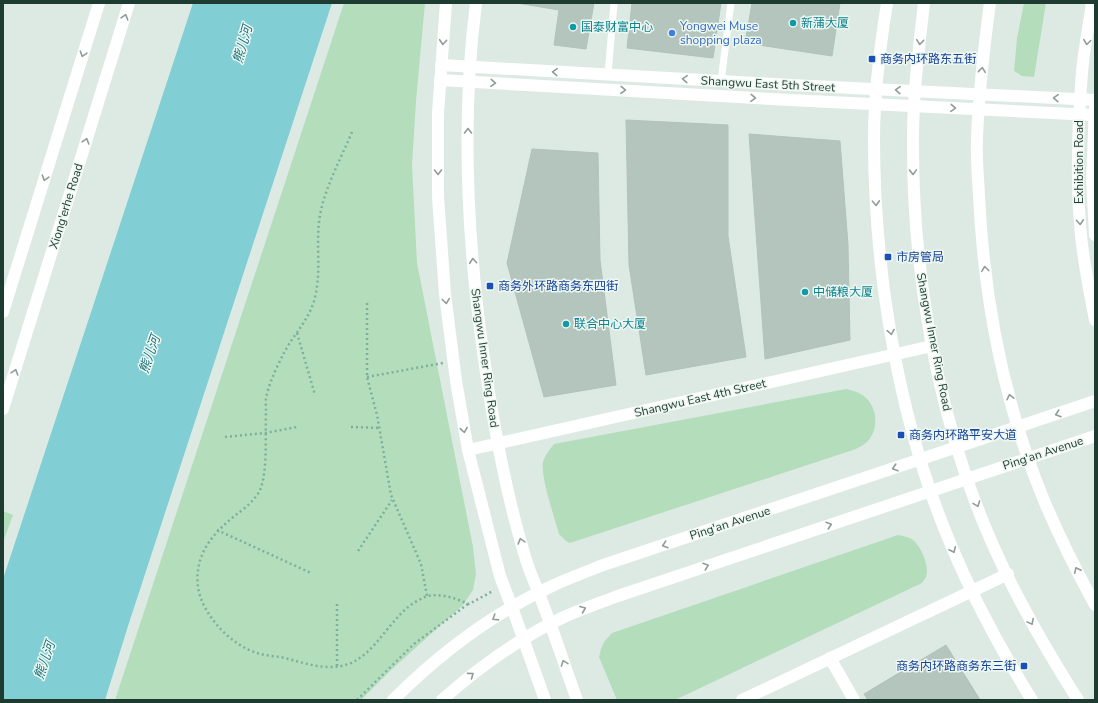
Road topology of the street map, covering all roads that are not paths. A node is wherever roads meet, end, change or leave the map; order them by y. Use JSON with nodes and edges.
{"nodes":[{"id":1,"x":99,"y":3,"type":"edge"},
{"id":2,"x":129,"y":3,"type":"edge"},
{"id":3,"x":446,"y":3,"type":"edge"},
{"id":4,"x":476,"y":3,"type":"edge"},
{"id":5,"x":614,"y":3,"type":"edge"},
{"id":6,"x":731,"y":3,"type":"edge"},
{"id":7,"x":887,"y":3,"type":"edge"},
{"id":8,"x":924,"y":3,"type":"edge"},
{"id":9,"x":990,"y":3,"type":"edge"},
{"id":10,"x":1092,"y":3,"type":"edge"},
{"id":11,"x":441,"y":65,"type":"junction"},
{"id":12,"x":471,"y":67,"type":"junction"},
{"id":13,"x":608,"y":75,"type":"junction"},
{"id":14,"x":440,"y":80,"type":"junction"},
{"id":15,"x":721,"y":81,"type":"junction"},
{"id":16,"x":470,"y":82,"type":"junction"},
{"id":17,"x":877,"y":89,"type":"junction"},
{"id":18,"x":915,"y":91,"type":"junction"},
{"id":19,"x":980,"y":94,"type":"junction"},
{"id":20,"x":1080,"y":99,"type":"junction"},
{"id":21,"x":1095,"y":101,"type":"edge"},
{"id":22,"x":876,"y":104,"type":"junction"},
{"id":23,"x":914,"y":106,"type":"junction"},
{"id":24,"x":979,"y":109,"type":"junction"},
{"id":25,"x":1080,"y":114,"type":"junction"},
{"id":26,"x":1094,"y":115,"type":"junction"},
{"id":27,"x":1095,"y":234,"type":"edge"},
{"id":28,"x":3,"y":312,"type":"edge"},
{"id":29,"x":1095,"y":320,"type":"edge"},
{"id":30,"x":932,"y":346,"type":"junction"},
{"id":31,"x":894,"y":354,"type":"junction"},
{"id":32,"x":1095,"y":402,"type":"edge"},
{"id":33,"x":3,"y":409,"type":"edge"},
{"id":34,"x":1018,"y":427,"type":"junction"},
{"id":35,"x":1095,"y":436,"type":"edge"},
{"id":36,"x":497,"y":444,"type":"junction"},
{"id":37,"x":957,"y":448,"type":"junction"},
{"id":38,"x":468,"y":450,"type":"junction"},
{"id":39,"x":1028,"y":458,"type":"junction"},
{"id":40,"x":920,"y":460,"type":"junction"},
{"id":41,"x":967,"y":478,"type":"junction"},
{"id":42,"x":930,"y":491,"type":"junction"},
{"id":43,"x":1008,"y":574,"type":"junction"},
{"id":44,"x":973,"y":591,"type":"junction"},
{"id":45,"x":539,"y":593,"type":"junction"},
{"id":46,"x":1095,"y":604,"type":"edge"},
{"id":47,"x":512,"y":607,"type":"junction"},
{"id":48,"x":550,"y":625,"type":"junction"},
{"id":49,"x":523,"y":640,"type":"junction"},
{"id":50,"x":830,"y":658,"type":"junction"},
{"id":51,"x":393,"y":700,"type":"edge"},
{"id":52,"x":442,"y":700,"type":"edge"},
{"id":53,"x":545,"y":700,"type":"edge"},
{"id":54,"x":577,"y":700,"type":"edge"},
{"id":55,"x":742,"y":700,"type":"edge"},
{"id":56,"x":854,"y":700,"type":"edge"},
{"id":57,"x":1032,"y":700,"type":"edge"},
{"id":58,"x":1078,"y":700,"type":"edge"}],
"edges":[{"from":1,"to":28,"type":"street","one_way":true},
{"from":33,"to":2,"type":"street","name":"Xiong'erhe Road","one_way":true},
{"from":3,"to":11,"type":"street","one_way":true},
{"from":4,"to":12,"type":"street","name":"Shangwu Inner Ring Road"},
{"from":5,"to":13,"type":"lane"},
{"from":6,"to":15,"type":"lane"},
{"from":7,"to":17,"type":"street"},
{"from":8,"to":18,"type":"street","name":"Shangwu Inner Ring Road","one_way":true},
{"from":19,"to":9,"type":"street","one_way":true},
{"from":10,"to":20,"type":"street","name":"Exhibition Road","one_way":true},
{"from":11,"to":12,"type":"street","name":"Shangwu East 5th Street"},
{"from":11,"to":14,"type":"street"},
{"from":13,"to":12,"type":"street","name":"Shangwu East 5th Street","one_way":true},
{"from":12,"to":16,"type":"street","name":"Shangwu Inner Ring Road"},
{"from":15,"to":13,"type":"street","name":"Shangwu East 5th Street","one_way":true},
{"from":14,"to":16,"type":"street","name":"Shangwu East 5th Street"},
{"from":14,"to":38,"type":"street","one_way":true},
{"from":15,"to":17,"type":"street","name":"Shangwu East 5th Street"},
{"from":16,"to":22,"type":"street","name":"Shangwu East 5th Street","one_way":true},
{"from":36,"to":16,"type":"street","name":"Shangwu Inner Ring Road","one_way":true},
{"from":18,"to":17,"type":"street","name":"Shangwu East 5th Street","one_way":true},
{"from":17,"to":22,"type":"street"},
{"from":18,"to":19,"type":"street","name":"Shangwu East 5th Street"},
{"from":18,"to":23,"type":"street","name":"Shangwu Inner Ring Road"},
{"from":20,"to":19,"type":"street","name":"Shangwu East 5th Street","one_way":true},
{"from":19,"to":24,"type":"street"},
{"from":20,"to":21,"type":"street","name":"Shangwu East 5th Street"},
{"from":20,"to":25,"type":"street","name":"Exhibition Road"},
{"from":21,"to":26,"type":"street","name":"Exhibition Road"},
{"from":22,"to":23,"type":"street","name":"Shangwu East 5th Street"},
{"from":22,"to":31,"type":"street","one_way":true},
{"from":23,"to":24,"type":"street","name":"Shangwu East 5th Street","one_way":true},
{"from":23,"to":30,"type":"street","name":"Shangwu Inner Ring Road","one_way":true},
{"from":24,"to":25,"type":"street","name":"Shangwu East 5th Street"},
{"from":34,"to":24,"type":"street","one_way":true},
{"from":25,"to":26,"type":"street","name":"Shangwu East 5th Street"},
{"from":25,"to":29,"type":"street","name":"Exhibition Road","one_way":true},
{"from":26,"to":27,"type":"street","name":"Exhibition Road"},
{"from":30,"to":31,"type":"street","name":"Shangwu East 4th Street"},
{"from":30,"to":37,"type":"street","name":"Shangwu Inner Ring Road"},
{"from":31,"to":36,"type":"street","name":"Shangwu East 4th Street"},
{"from":31,"to":40,"type":"street"},
{"from":32,"to":34,"type":"street","name":"Ping'an Avenue","one_way":true},
{"from":34,"to":37,"type":"street","name":"Ping'an Avenue"},
{"from":34,"to":39,"type":"street"},
{"from":35,"to":39,"type":"street","name":"Ping'an Avenue"},
{"from":36,"to":38,"type":"street","name":"Shangwu East 4th Street"},
{"from":45,"to":36,"type":"street","name":"Shangwu Inner Ring Road","one_way":true},
{"from":37,"to":40,"type":"street","name":"Ping'an Avenue"},
{"from":37,"to":41,"type":"street","name":"Shangwu Inner Ring Road"},
{"from":38,"to":47,"type":"street"},
{"from":39,"to":41,"type":"street","name":"Ping'an Avenue"},
{"from":46,"to":39,"type":"street","one_way":true},
{"from":40,"to":42,"type":"street"},
{"from":40,"to":45,"type":"street","name":"Ping'an Avenue","one_way":true},
{"from":41,"to":42,"type":"street","name":"Ping'an Avenue"},
{"from":41,"to":43,"type":"street","name":"Shangwu Inner Ring Road","one_way":true},
{"from":42,"to":44,"type":"street","one_way":true},
{"from":48,"to":42,"type":"street","name":"Ping'an Avenue","one_way":true},
{"from":43,"to":44,"type":"street"},
{"from":43,"to":58,"type":"street","name":"Shangwu Inner Ring Road","one_way":true},
{"from":44,"to":50,"type":"street"},
{"from":44,"to":57,"type":"street"},
{"from":45,"to":47,"type":"street","name":"Ping'an Avenue"},
{"from":45,"to":48,"type":"street","name":"Shangwu Inner Ring Road"},
{"from":47,"to":49,"type":"street"},
{"from":47,"to":51,"type":"street","name":"Ping'an Avenue","one_way":true},
{"from":48,"to":49,"type":"street","name":"Ping'an Avenue"},
{"from":54,"to":48,"type":"street","name":"Shangwu Inner Ring Road","one_way":true},
{"from":52,"to":49,"type":"street","name":"Ping'an Avenue","one_way":true},
{"from":49,"to":53,"type":"street"},
{"from":50,"to":55,"type":"street"},
{"from":50,"to":56,"type":"street"}]}
